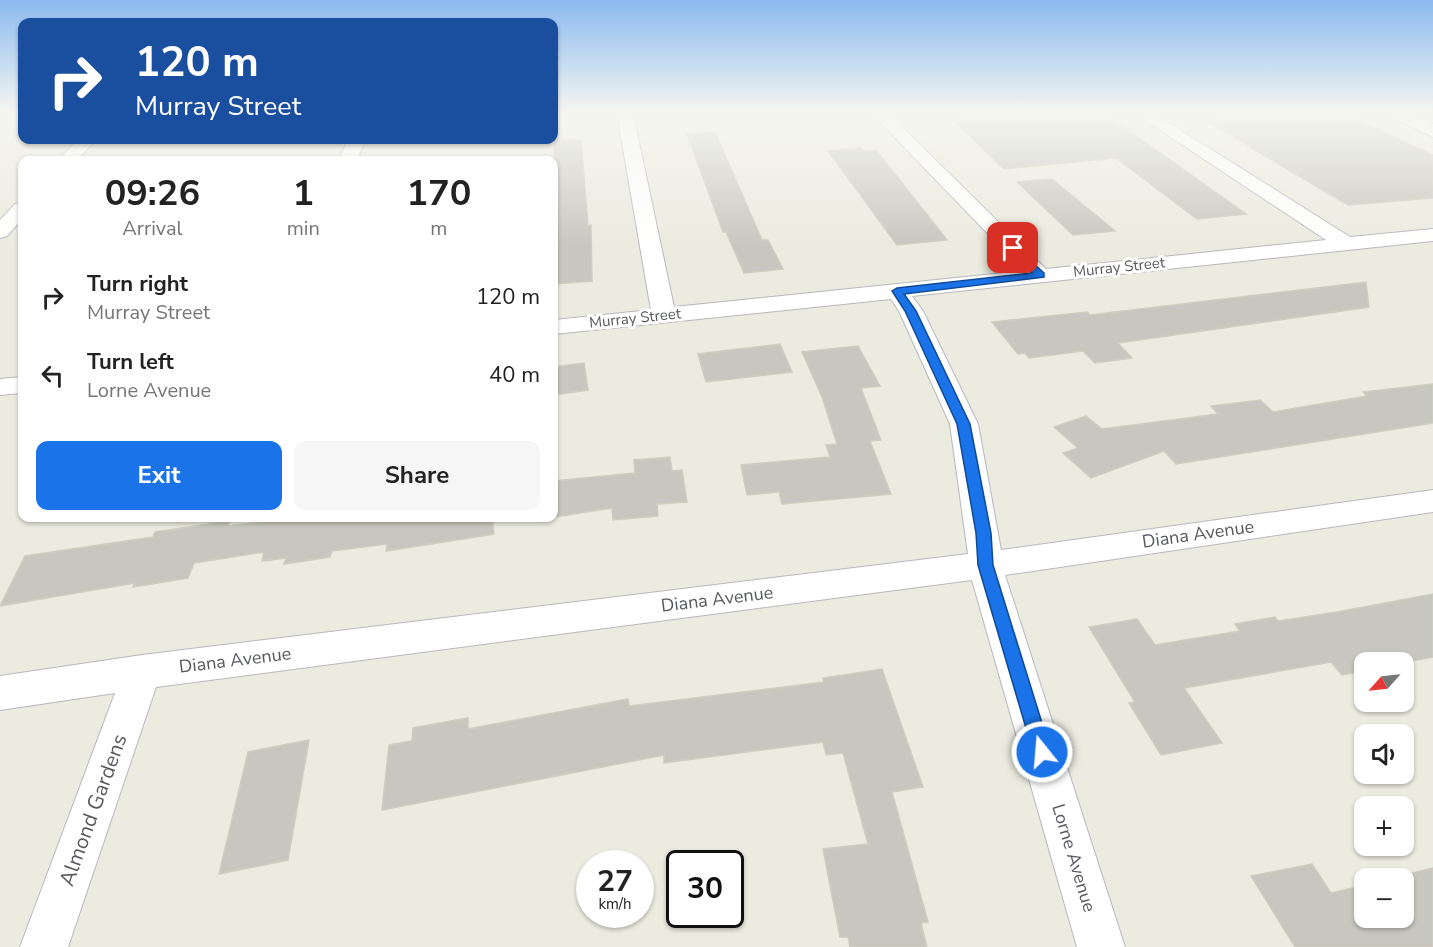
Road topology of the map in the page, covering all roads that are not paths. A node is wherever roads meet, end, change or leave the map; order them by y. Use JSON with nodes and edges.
{"nodes":[{"id":1,"x":634,"y":158,"type":"edge"},
{"id":2,"x":924,"y":158,"type":"edge"},
{"id":3,"x":1213,"y":158,"type":"edge"},
{"id":4,"x":18,"y":212,"type":"edge"},
{"id":5,"x":0,"y":232,"type":"edge"},
{"id":6,"x":1433,"y":235,"type":"edge"},
{"id":7,"x":1348,"y":245,"type":"junction"},
{"id":8,"x":1040,"y":275,"type":"junction"},
{"id":9,"x":897,"y":291,"type":"junction"},
{"id":10,"x":664,"y":315,"type":"junction"},
{"id":11,"x":558,"y":327,"type":"edge"},
{"id":12,"x":18,"y":385,"type":"edge"},
{"id":13,"x":0,"y":387,"type":"edge"},
{"id":14,"x":1433,"y":501,"type":"edge"},
{"id":15,"x":985,"y":565,"type":"junction"},
{"id":16,"x":142,"y":672,"type":"junction"},
{"id":17,"x":0,"y":693,"type":"edge"},
{"id":18,"x":44,"y":947,"type":"edge"},
{"id":19,"x":1101,"y":947,"type":"edge"}],
"edges":[{"from":1,"to":10,"type":"street"},
{"from":2,"to":8,"type":"street"},
{"from":3,"to":7,"type":"street"},
{"from":4,"to":5,"type":"street"},
{"from":6,"to":7,"type":"street","name":"Murray Street"},
{"from":7,"to":8,"type":"street","name":"Murray Street"},
{"from":8,"to":9,"type":"street","name":"Murray Street"},
{"from":9,"to":10,"type":"street","name":"Murray Street"},
{"from":9,"to":15,"type":"street","name":"Lorne Avenue"},
{"from":10,"to":11,"type":"street","name":"Murray Street"},
{"from":12,"to":13,"type":"street"},
{"from":14,"to":15,"type":"street","name":"Diana Avenue"},
{"from":15,"to":16,"type":"street","name":"Diana Avenue"},
{"from":15,"to":19,"type":"street","name":"Lorne Avenue"},
{"from":16,"to":17,"type":"street","name":"Diana Avenue"},
{"from":16,"to":18,"type":"street","name":"Almond Gardens"}]}
